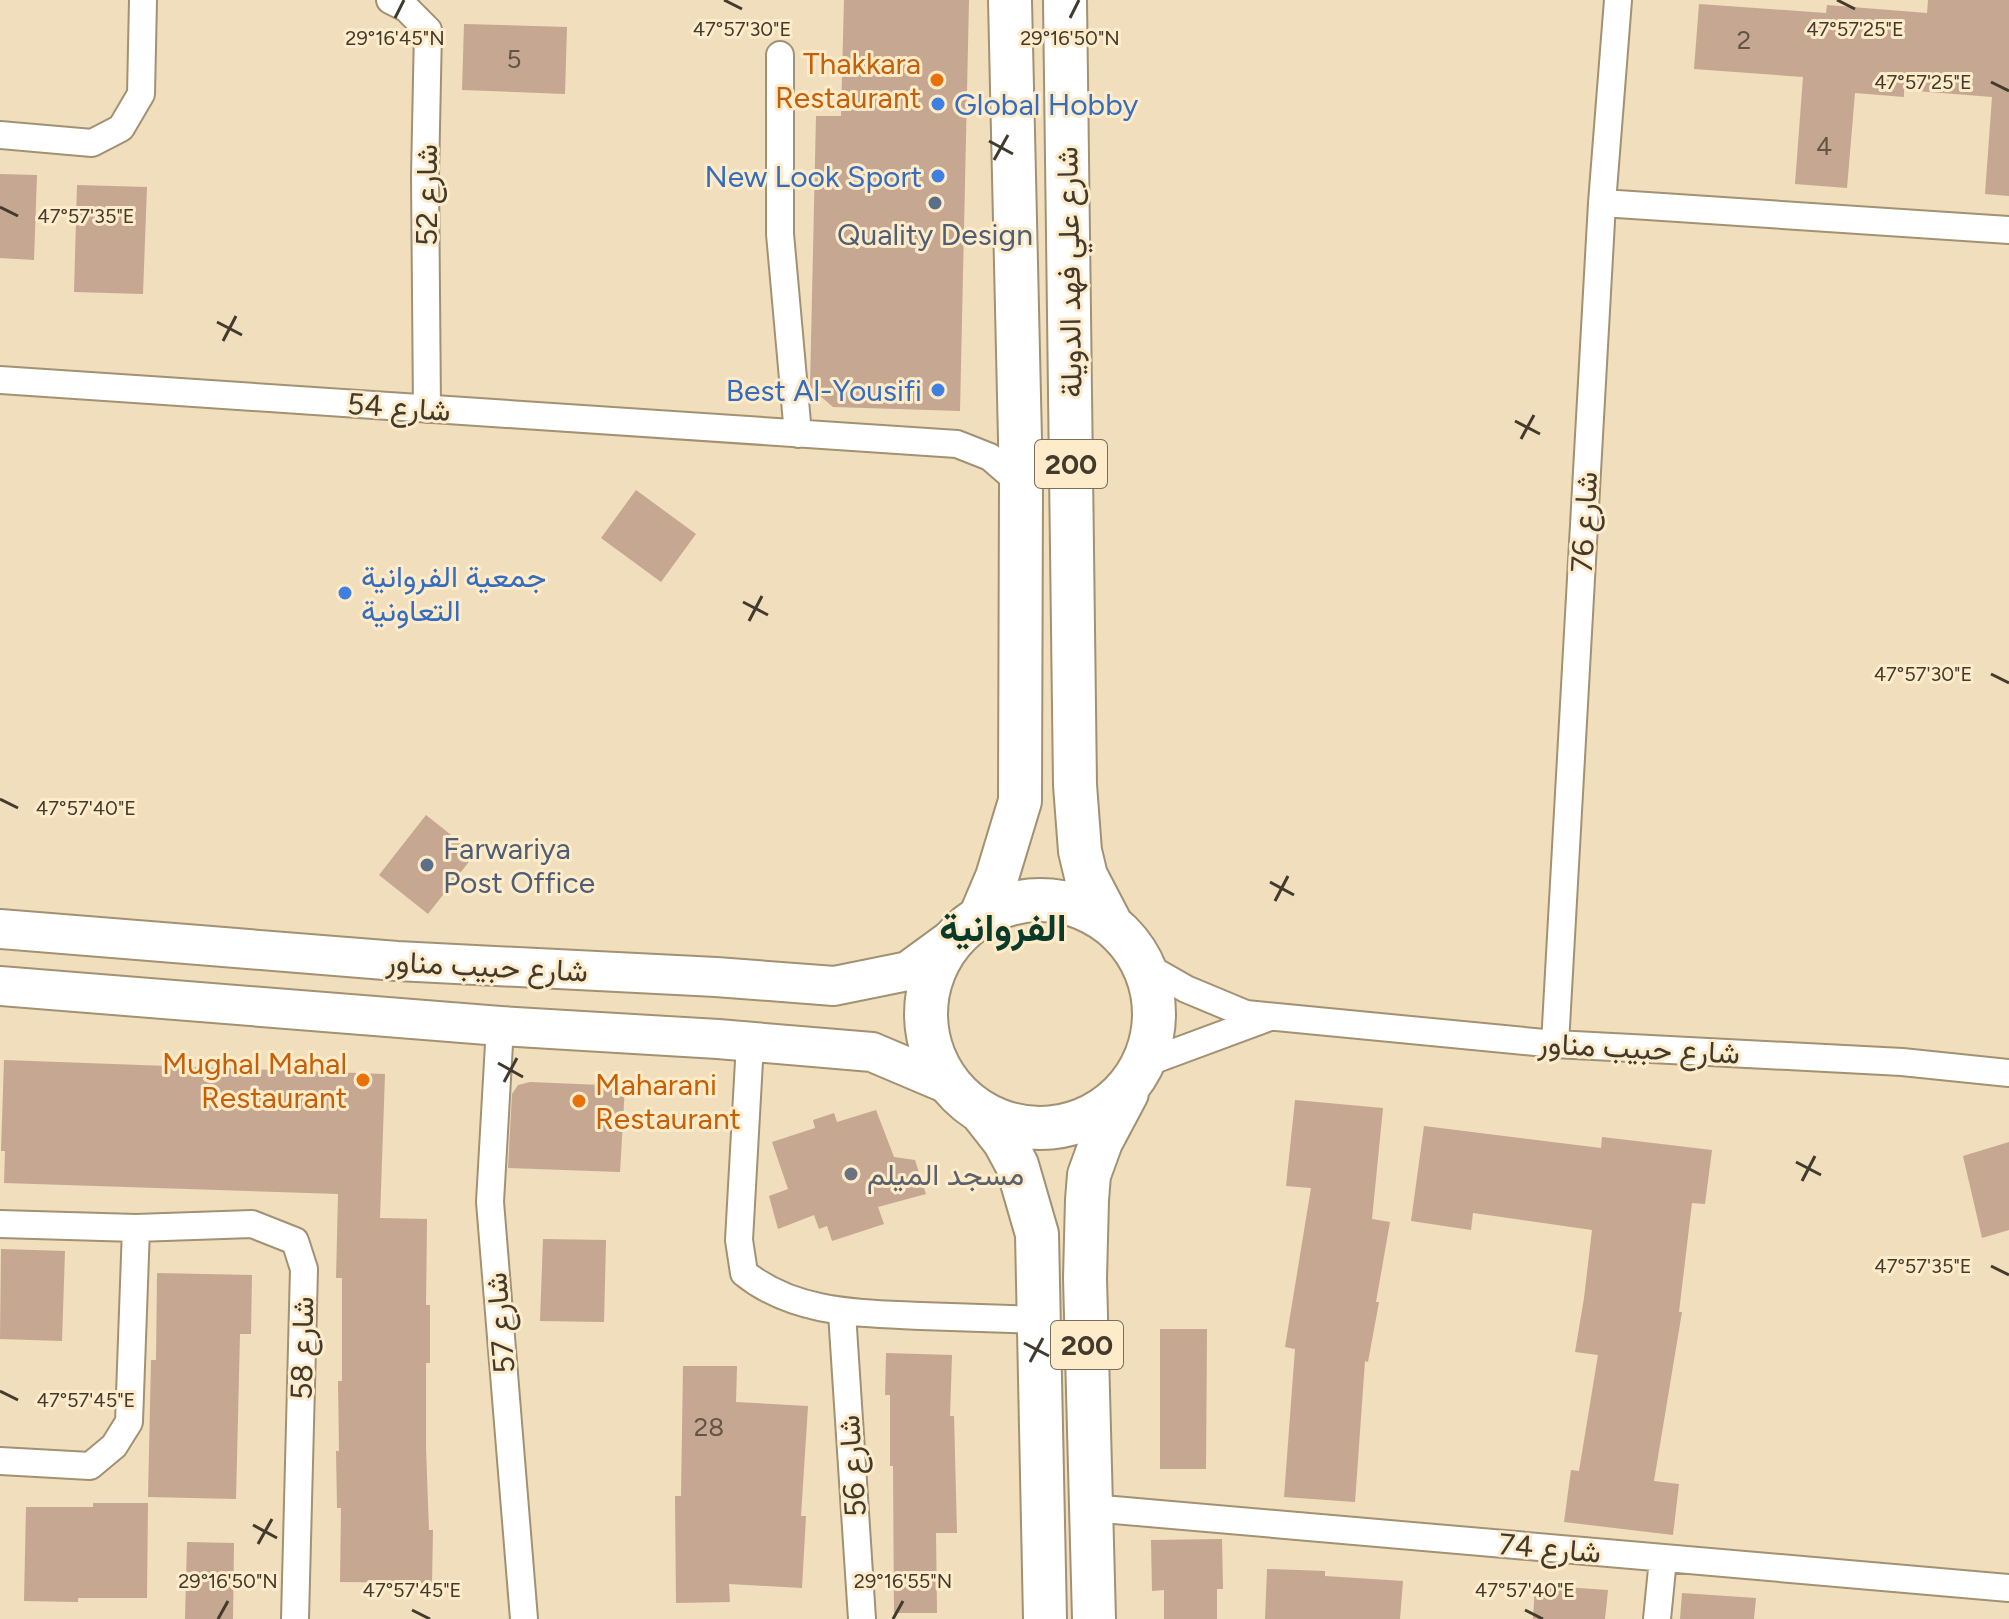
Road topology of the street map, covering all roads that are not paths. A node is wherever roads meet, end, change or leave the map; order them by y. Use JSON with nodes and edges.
{"nodes":[{"id":1,"x":143,"y":0,"type":"edge"},
{"id":2,"x":390,"y":0,"type":"edge"},
{"id":3,"x":1010,"y":0,"type":"edge"},
{"id":4,"x":1065,"y":0,"type":"edge"},
{"id":5,"x":1618,"y":0,"type":"edge"},
{"id":6,"x":780,"y":55,"type":"dead end"},
{"id":7,"x":0,"y":135,"type":"edge"},
{"id":8,"x":1602,"y":203,"type":"junction"},
{"id":9,"x":2009,"y":230,"type":"edge"},
{"id":10,"x":0,"y":380,"type":"edge"},
{"id":11,"x":427,"y":409,"type":"junction"},
{"id":12,"x":798,"y":434,"type":"junction"},
{"id":13,"x":1021,"y":484,"type":"junction"},
{"id":14,"x":1110,"y":922,"type":"junction"},
{"id":15,"x":970,"y":925,"type":"junction"},
{"id":16,"x":0,"y":929,"type":"edge"},
{"id":17,"x":1144,"y":965,"type":"junction"},
{"id":18,"x":716,"y":977,"type":"junction"},
{"id":19,"x":0,"y":986,"type":"edge"},
{"id":20,"x":1269,"y":1017,"type":"junction"},
{"id":21,"x":500,"y":1026,"type":"junction"},
{"id":22,"x":734,"y":1041,"type":"junction"},
{"id":23,"x":1555,"y":1044,"type":"junction"},
{"id":24,"x":1138,"y":1072,"type":"junction"},
{"id":25,"x":2009,"y":1073,"type":"edge"},
{"id":26,"x":950,"y":1085,"type":"junction"},
{"id":27,"x":982,"y":1113,"type":"junction"},
{"id":28,"x":0,"y":1224,"type":"edge"},
{"id":29,"x":136,"y":1228,"type":"junction"},
{"id":30,"x":1085,"y":1278,"type":"junction"},
{"id":31,"x":1039,"y":1305,"type":"junction"},
{"id":32,"x":842,"y":1313,"type":"junction"},
{"id":33,"x":0,"y":1461,"type":"edge"},
{"id":34,"x":1091,"y":1508,"type":"junction"},
{"id":35,"x":1663,"y":1559,"type":"junction"},
{"id":36,"x":2009,"y":1588,"type":"edge"},
{"id":37,"x":295,"y":1619,"type":"edge"},
{"id":38,"x":524,"y":1619,"type":"edge"},
{"id":39,"x":862,"y":1619,"type":"edge"},
{"id":40,"x":1045,"y":1619,"type":"edge"},
{"id":41,"x":1094,"y":1619,"type":"edge"},
{"id":42,"x":1657,"y":1619,"type":"edge"}],
"edges":[{"from":1,"to":7,"type":"street"},
{"from":2,"to":11,"type":"street","name":"شارع 52"},
{"from":3,"to":13,"type":"main road","name":"شارع علي فهد الدويلة","number":"200"},
{"from":4,"to":14,"type":"main road","name":"شارع علي فهد الدويلة","number":"200"},
{"from":5,"to":8,"type":"street","name":"شارع 76"},
{"from":6,"to":12,"type":"street"},
{"from":8,"to":9,"type":"street"},
{"from":8,"to":23,"type":"street","name":"شارع 76"},
{"from":10,"to":11,"type":"street","name":"شارع 54"},
{"from":11,"to":12,"type":"street","name":"شارع 54"},
{"from":12,"to":13,"type":"street","name":"شارع 54"},
{"from":13,"to":15,"type":"main road","name":"شارع علي فهد الدويلة","number":"200"},
{"from":14,"to":15,"type":"main road","number":"200"},
{"from":14,"to":17,"type":"main road","number":"200"},
{"from":15,"to":18,"type":"street","name":"شارع حبيب مناور"},
{"from":15,"to":26,"type":"main road","number":"200"},
{"from":16,"to":18,"type":"street","name":"شارع حبيب مناور"},
{"from":17,"to":20,"type":"street","name":"شارع حبيب مناور"},
{"from":17,"to":24,"type":"main road","number":"200"},
{"from":18,"to":22,"type":"street"},
{"from":19,"to":21,"type":"street","name":"شارع حبيب مناور"},
{"from":20,"to":23,"type":"street","name":"شارع حبيب مناور"},
{"from":20,"to":24,"type":"street","name":"شارع حبيب مناور"},
{"from":21,"to":22,"type":"street","name":"شارع حبيب مناور"},
{"from":21,"to":38,"type":"street","name":"شارع 57"},
{"from":22,"to":26,"type":"street","name":"شارع حبيب مناور"},
{"from":22,"to":32,"type":"street"},
{"from":23,"to":25,"type":"street","name":"شارع حبيب مناور"},
{"from":24,"to":27,"type":"main road","number":"200"},
{"from":24,"to":30,"type":"main road","number":"200"},
{"from":26,"to":27,"type":"main road","number":"200"},
{"from":27,"to":31,"type":"main road","number":"200"},
{"from":28,"to":29,"type":"street","name":"شارع 58"},
{"from":29,"to":33,"type":"street"},
{"from":29,"to":37,"type":"street","name":"شارع 58"},
{"from":30,"to":31,"type":"main road"},
{"from":30,"to":34,"type":"main road","number":"200"},
{"from":31,"to":32,"type":"street"},
{"from":31,"to":40,"type":"main road","number":"200"},
{"from":32,"to":39,"type":"street","name":"شارع 56"},
{"from":34,"to":35,"type":"street","name":"شارع 74"},
{"from":34,"to":41,"type":"main road","number":"200"},
{"from":35,"to":36,"type":"street","name":"شارع 74"},
{"from":35,"to":42,"type":"street"}]}
